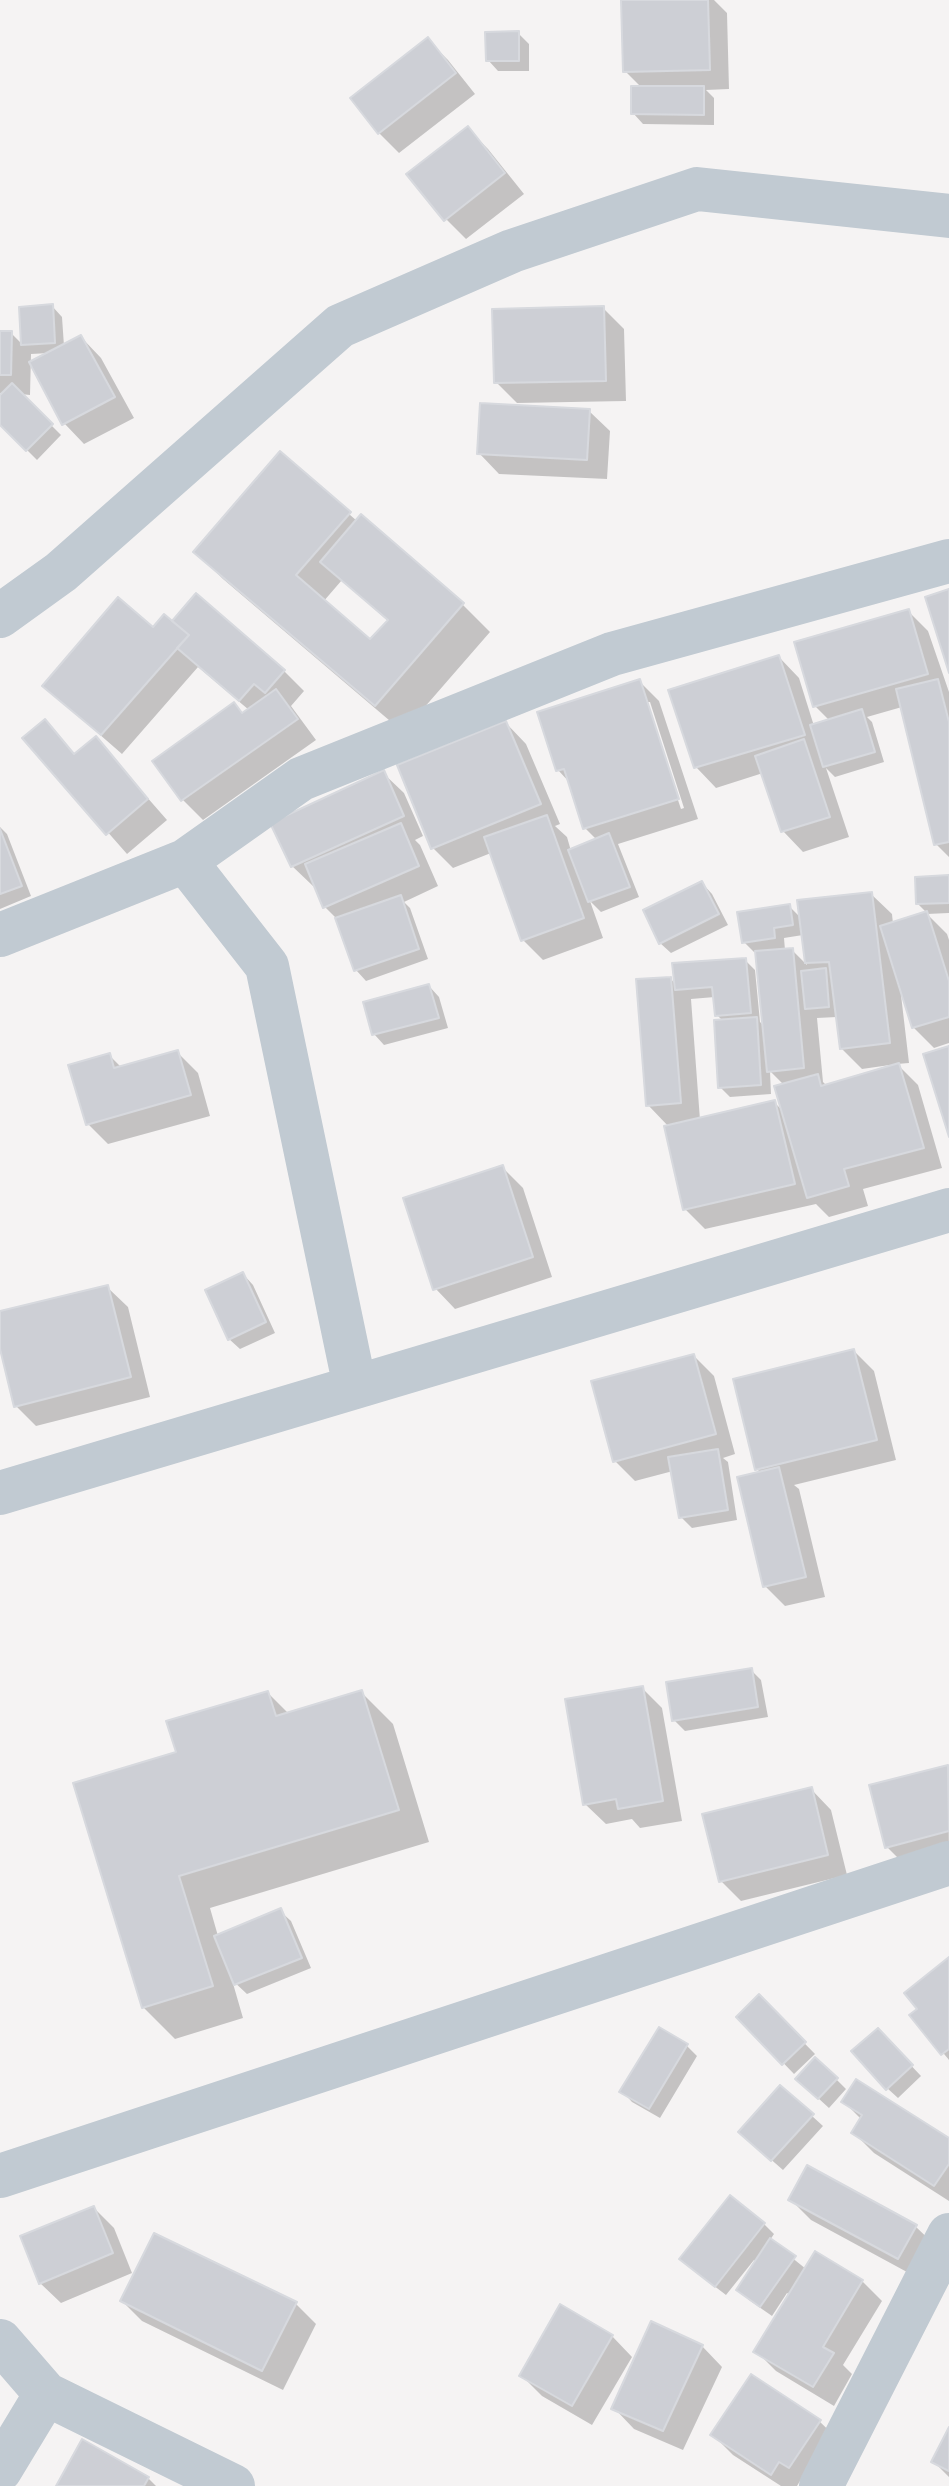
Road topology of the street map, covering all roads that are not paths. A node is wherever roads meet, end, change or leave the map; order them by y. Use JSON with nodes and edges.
{"nodes":[{"id":1,"x":949,"y":216,"type":"edge"},
{"id":2,"x":949,"y":561,"type":"edge"},
{"id":3,"x":0,"y":616,"type":"edge"},
{"id":4,"x":185,"y":861,"type":"junction"},
{"id":5,"x":0,"y":935,"type":"edge"},
{"id":6,"x":949,"y":1210,"type":"edge"},
{"id":7,"x":355,"y":1387,"type":"junction"},
{"id":8,"x":0,"y":1493,"type":"edge"},
{"id":9,"x":949,"y":1863,"type":"edge"},
{"id":10,"x":0,"y":2176,"type":"edge"},
{"id":11,"x":949,"y":2235,"type":"edge"},
{"id":12,"x":0,"y":2341,"type":"edge"},
{"id":13,"x":46,"y":2394,"type":"junction"},
{"id":14,"x":0,"y":2470,"type":"edge"},
{"id":15,"x":233,"y":2486,"type":"edge"},
{"id":16,"x":821,"y":2486,"type":"edge"}],
"edges":[{"from":1,"to":3,"type":"street"},
{"from":2,"to":4,"type":"street"},
{"from":4,"to":5,"type":"street"},
{"from":4,"to":7,"type":"street"},
{"from":6,"to":7,"type":"street"},
{"from":7,"to":8,"type":"street"},
{"from":9,"to":10,"type":"street"},
{"from":11,"to":16,"type":"street"},
{"from":12,"to":13,"type":"street"},
{"from":13,"to":14,"type":"street"},
{"from":13,"to":15,"type":"street"}]}
